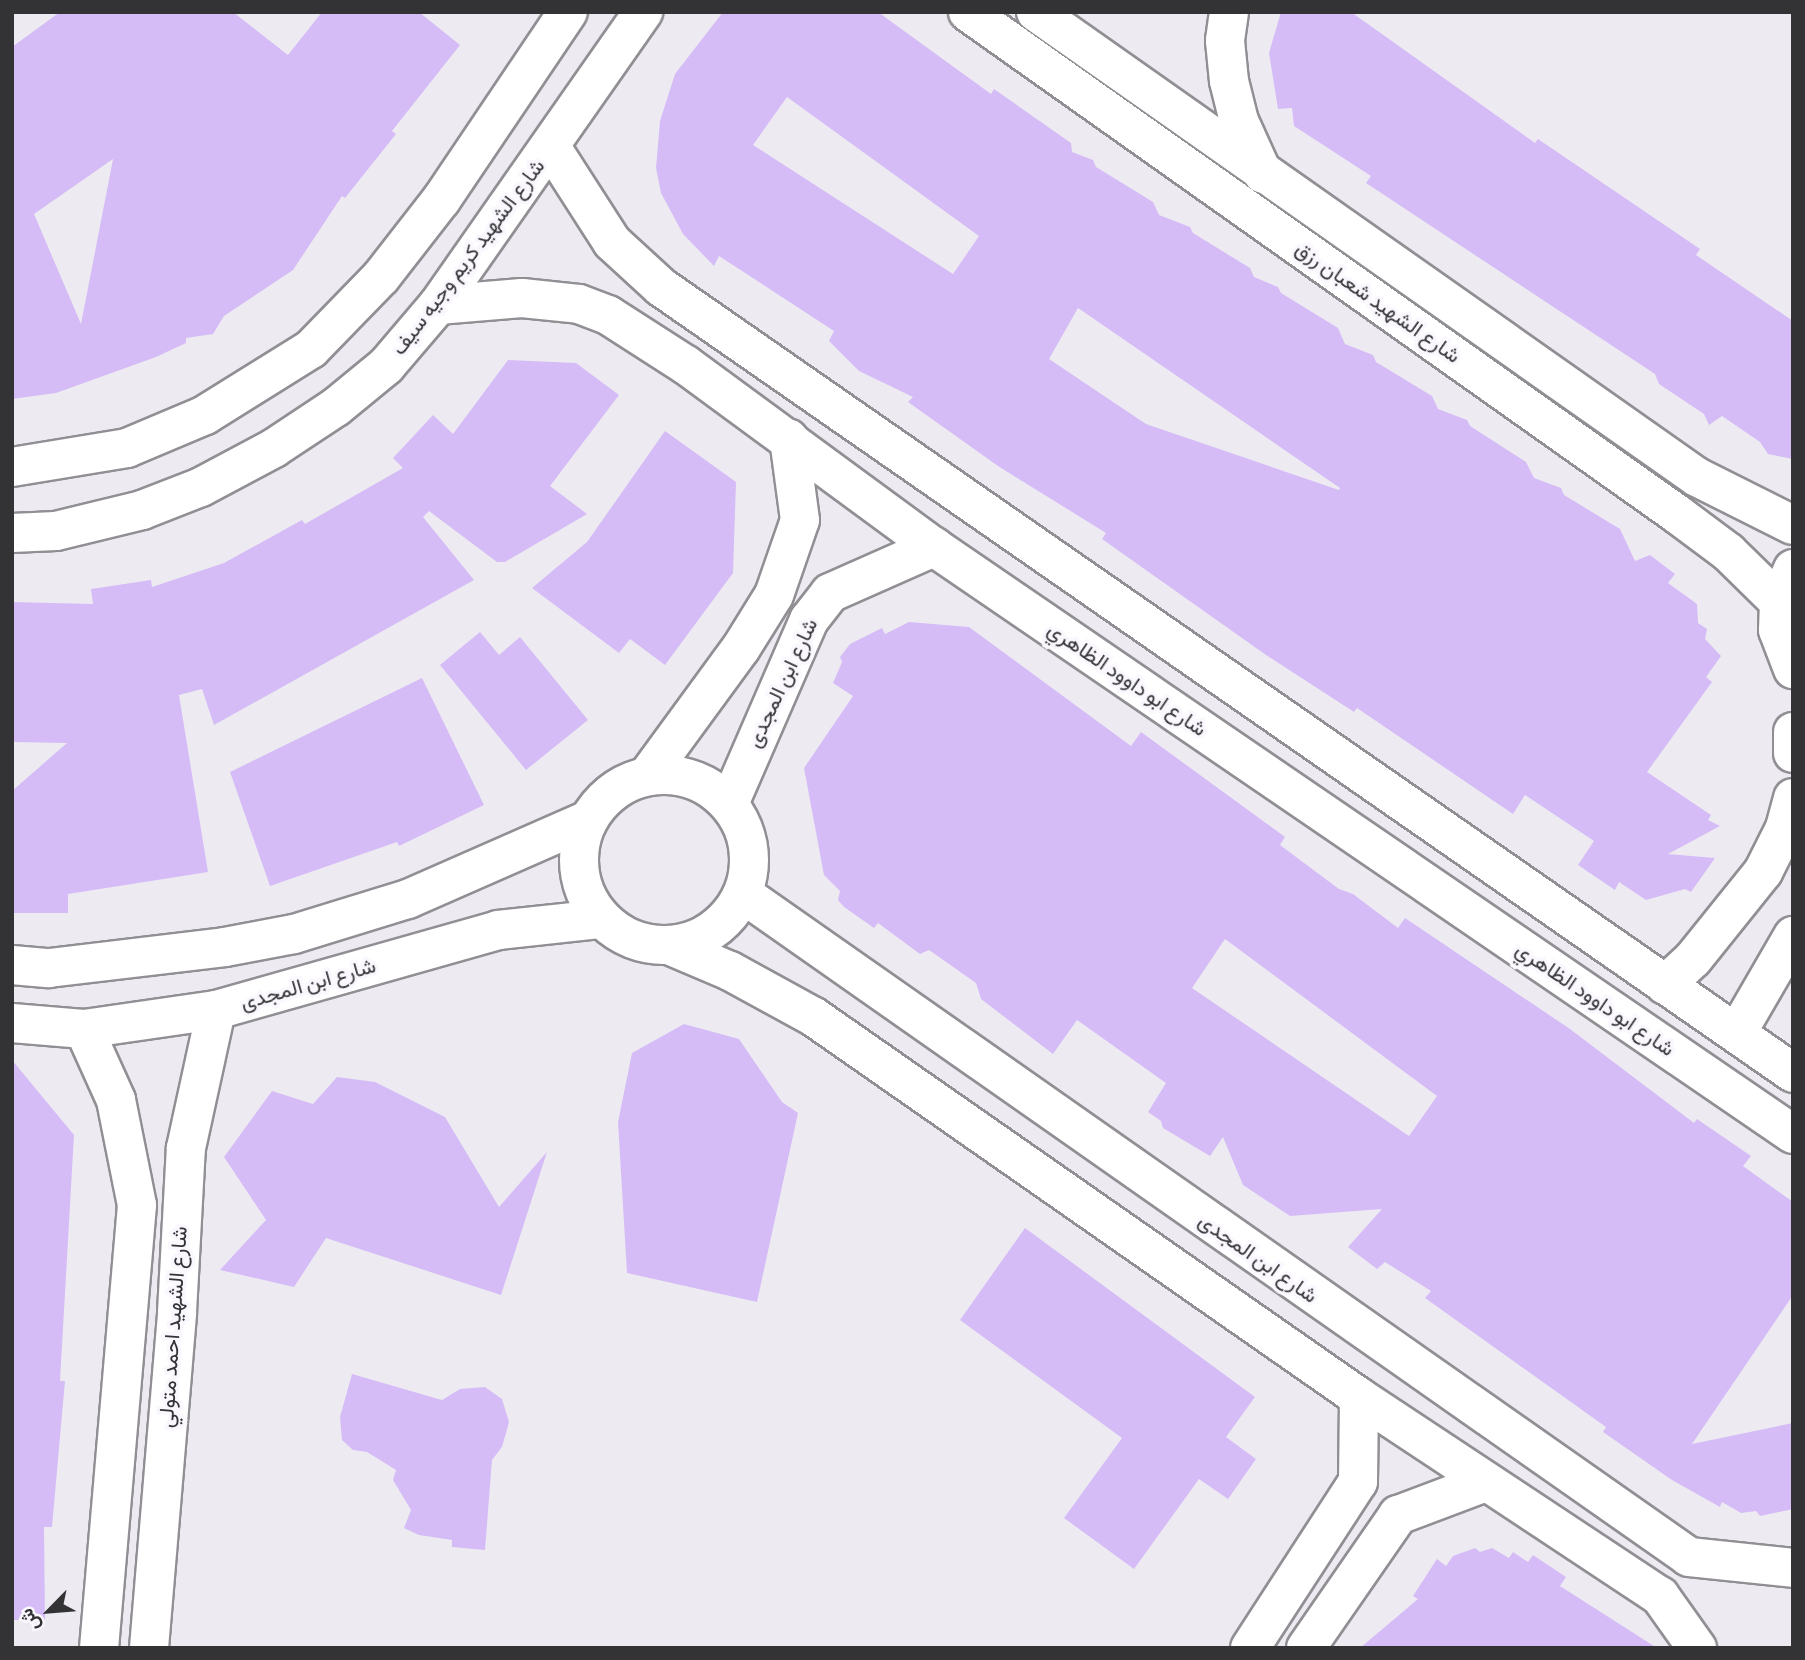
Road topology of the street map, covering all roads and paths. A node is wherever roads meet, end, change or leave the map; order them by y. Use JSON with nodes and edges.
{"nodes":[{"id":1,"x":568,"y":12,"type":"edge"},
{"id":2,"x":643,"y":12,"type":"edge"},
{"id":3,"x":968,"y":12,"type":"edge"},
{"id":4,"x":1229,"y":12,"type":"edge"},
{"id":5,"x":1043,"y":13,"type":"edge"},
{"id":6,"x":1145,"y":91,"type":"junction"},
{"id":7,"x":1126,"y":124,"type":"junction"},
{"id":8,"x":551,"y":147,"type":"junction"},
{"id":9,"x":1262,"y":174,"type":"junction"},
{"id":10,"x":438,"y":305,"type":"junction"},
{"id":11,"x":789,"y":439,"type":"junction"},
{"id":12,"x":12,"y":467,"type":"edge"},
{"id":13,"x":1793,"y":525,"type":"edge"},
{"id":14,"x":12,"y":533,"type":"edge"},
{"id":15,"x":934,"y":547,"type":"junction"},
{"id":16,"x":1786,"y":585,"type":"edge"},
{"id":17,"x":1793,"y":669,"type":"edge"},
{"id":18,"x":1793,"y":732,"type":"edge"},
{"id":19,"x":1793,"y":753,"type":"edge"},
{"id":20,"x":648,"y":775,"type":"junction"},
{"id":21,"x":1793,"y":798,"type":"edge"},
{"id":22,"x":730,"y":804,"type":"junction"},
{"id":23,"x":588,"y":820,"type":"junction"},
{"id":24,"x":743,"y":894,"type":"junction"},
{"id":25,"x":601,"y":919,"type":"junction"},
{"id":26,"x":1793,"y":936,"type":"edge"},
{"id":27,"x":671,"y":946,"type":"junction"},
{"id":28,"x":12,"y":965,"type":"edge"},
{"id":29,"x":1665,"y":985,"type":"junction"},
{"id":30,"x":216,"y":1010,"type":"junction"},
{"id":31,"x":12,"y":1023,"type":"edge"},
{"id":32,"x":84,"y":1029,"type":"junction"},
{"id":33,"x":1738,"y":1031,"type":"junction"},
{"id":34,"x":1793,"y":1073,"type":"edge"},
{"id":35,"x":1793,"y":1134,"type":"edge"},
{"id":36,"x":137,"y":1205,"type":"junction"},
{"id":37,"x":180,"y":1206,"type":"junction"},
{"id":38,"x":1359,"y":1397,"type":"junction"},
{"id":39,"x":1358,"y":1482,"type":"junction"},
{"id":40,"x":1486,"y":1482,"type":"junction"},
{"id":41,"x":1398,"y":1515,"type":"junction"},
{"id":42,"x":1689,"y":1557,"type":"junction"},
{"id":43,"x":1793,"y":1567,"type":"edge"},
{"id":44,"x":1660,"y":1596,"type":"junction"},
{"id":45,"x":99,"y":1648,"type":"edge"},
{"id":46,"x":149,"y":1648,"type":"edge"},
{"id":47,"x":1250,"y":1648,"type":"edge"},
{"id":48,"x":1306,"y":1648,"type":"edge"},
{"id":49,"x":1697,"y":1648,"type":"edge"}],
"edges":[{"from":1,"to":12,"type":"street"},
{"from":2,"to":8,"type":"street","name":"شارع الشهيد كريم وجيه سيف"},
{"from":3,"to":7,"type":"street","name":"شارع الشهيد شعبان رزق"},
{"from":4,"to":9,"type":"street"},
{"from":5,"to":6,"type":"street","name":"شارع الشهيد شعبان رزق"},
{"from":6,"to":7,"type":"street"},
{"from":6,"to":9,"type":"street","name":"شارع الشهيد شعبان رزق"},
{"from":7,"to":16,"type":"street","name":"شارع الشهيد شعبان رزق"},
{"from":8,"to":10,"type":"street","name":"شارع الشهيد كريم وجيه سيف"},
{"from":8,"to":29,"type":"street"},
{"from":9,"to":13,"type":"street","name":"شارع الشهيد شعبان رزق"},
{"from":10,"to":11,"type":"street","name":"شارع ابو داوود الظاهري"},
{"from":10,"to":14,"type":"street","name":"شارع الشهيد كريم وجيه سيف"},
{"from":11,"to":15,"type":"street","name":"شارع ابو داوود الظاهري"},
{"from":11,"to":20,"type":"street"},
{"from":15,"to":22,"type":"street","name":"شارع ابن المجدى"},
{"from":15,"to":35,"type":"street","name":"شارع ابو داوود الظاهري"},
{"from":16,"to":17,"type":"street"},
{"from":18,"to":19,"type":"street"},
{"from":20,"to":22,"type":"street"},
{"from":20,"to":23,"type":"street"},
{"from":21,"to":29,"type":"street"},
{"from":22,"to":24,"type":"street"},
{"from":23,"to":25,"type":"street"},
{"from":23,"to":28,"type":"street"},
{"from":24,"to":27,"type":"street"},
{"from":24,"to":42,"type":"street","name":"شارع ابن المجدى"},
{"from":25,"to":27,"type":"street"},
{"from":25,"to":30,"type":"street","name":"شارع ابن المجدى"},
{"from":26,"to":33,"type":"street"},
{"from":27,"to":38,"type":"street"},
{"from":29,"to":33,"type":"street"},
{"from":30,"to":32,"type":"street","name":"شارع ابن المجدى"},
{"from":30,"to":37,"type":"street","name":"شارع الشهيد احمد متولي"},
{"from":31,"to":32,"type":"street","name":"شارع ابن المجدى"},
{"from":32,"to":36,"type":"street","name":"شارع الشهيد احمد متولي"},
{"from":33,"to":34,"type":"street"},
{"from":36,"to":37,"type":"street"},
{"from":36,"to":45,"type":"street","name":"شارع الشهيد احمد متولي"},
{"from":37,"to":46,"type":"street","name":"شارع الشهيد احمد متولي"},
{"from":38,"to":39,"type":"street"},
{"from":38,"to":40,"type":"street"},
{"from":39,"to":41,"type":"street"},
{"from":39,"to":47,"type":"street"},
{"from":40,"to":41,"type":"street"},
{"from":40,"to":44,"type":"street"},
{"from":41,"to":48,"type":"street"},
{"from":42,"to":43,"type":"street","name":"شارع ابن المجدى"},
{"from":42,"to":44,"type":"street"},
{"from":44,"to":49,"type":"street"}]}
